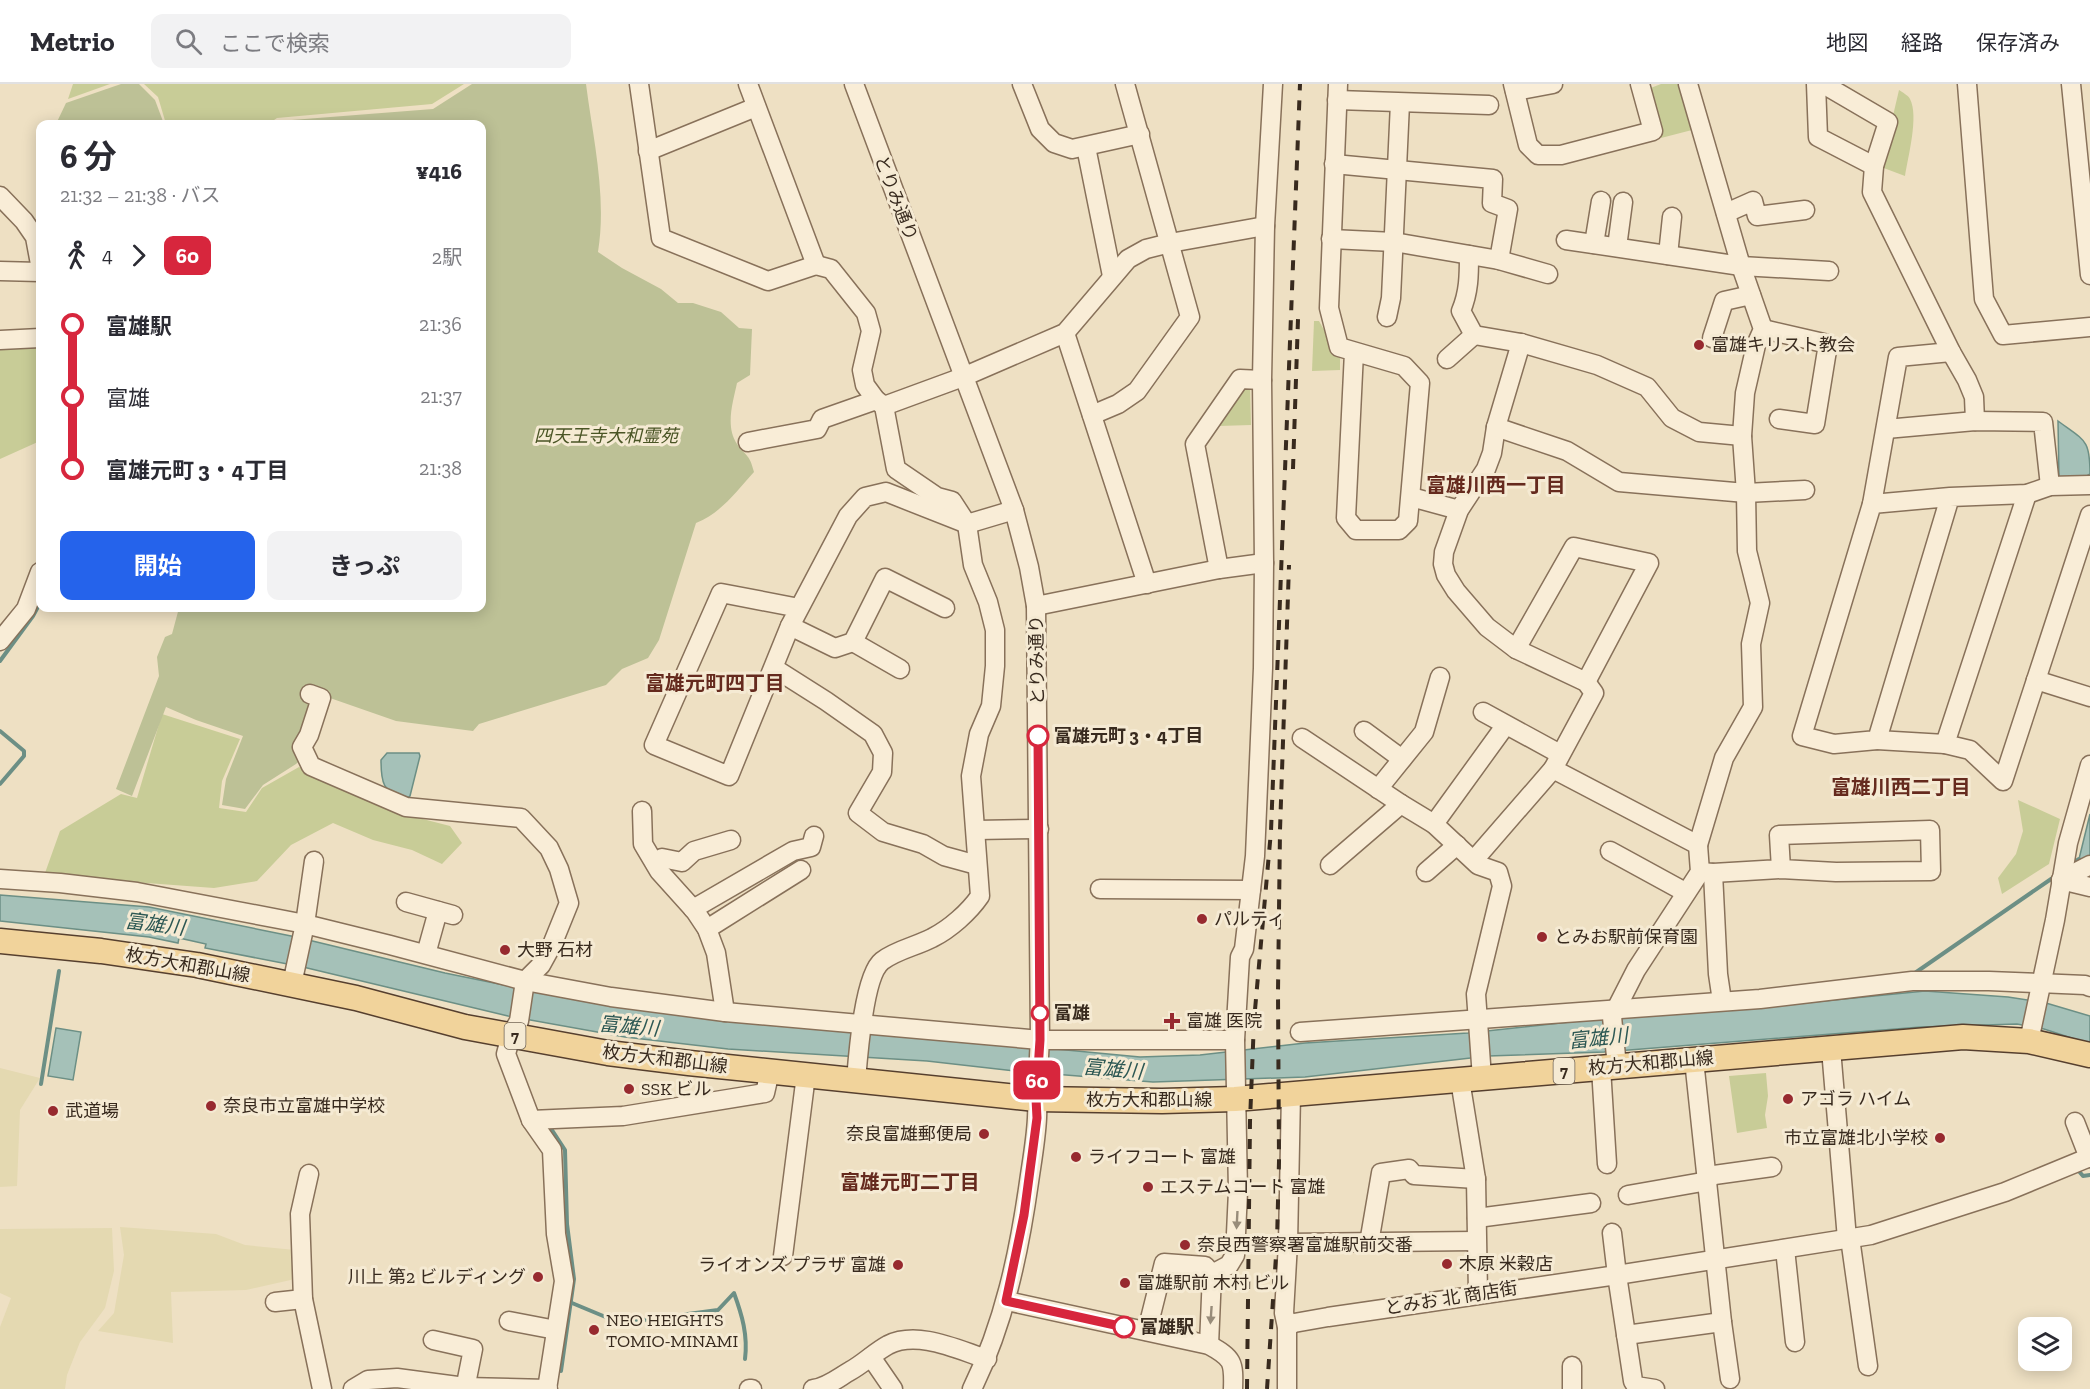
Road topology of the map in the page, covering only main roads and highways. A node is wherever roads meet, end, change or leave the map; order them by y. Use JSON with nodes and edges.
{"nodes":[{"id":1,"x":0,"y":941,"type":"edge"},
{"id":2,"x":2090,"y":1055,"type":"edge"}],
"edges":[{"from":1,"to":2,"type":"main road","name":"枚方大和郡山線","number":"7"}]}
